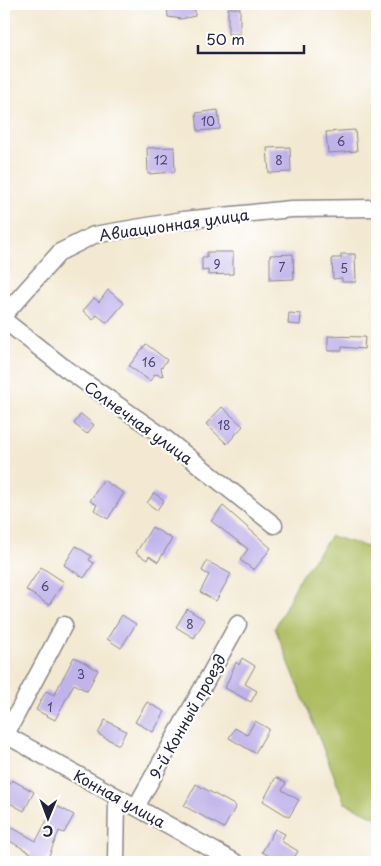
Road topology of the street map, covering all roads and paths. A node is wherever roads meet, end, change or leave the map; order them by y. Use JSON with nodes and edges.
{"nodes":[{"id":1,"x":377,"y":208,"type":"edge"},
{"id":2,"x":4,"y":315,"type":"edge"},
{"id":3,"x":4,"y":320,"type":"edge"},
{"id":4,"x":274,"y":525,"type":"dead end"},
{"id":5,"x":238,"y":624,"type":"dead end"},
{"id":6,"x":64,"y":625,"type":"dead end"},
{"id":7,"x":4,"y":736,"type":"edge"},
{"id":8,"x":117,"y":797,"type":"junction"},
{"id":9,"x":136,"y":807,"type":"junction"},
{"id":10,"x":116,"y":862,"type":"edge"},
{"id":11,"x":235,"y":862,"type":"edge"}],
"edges":[{"from":1,"to":2,"type":"street","name":"Авиационная улица"},
{"from":3,"to":4,"type":"street","name":"Солнечная улица"},
{"from":5,"to":9,"type":"street","name":"9-й Конный проезд"},
{"from":6,"to":7,"type":"street"},
{"from":7,"to":8,"type":"street","name":"Конная улица"},
{"from":8,"to":9,"type":"street","name":"Конная улица"},
{"from":8,"to":10,"type":"street"},
{"from":9,"to":11,"type":"street","name":"Конная улица"}]}
